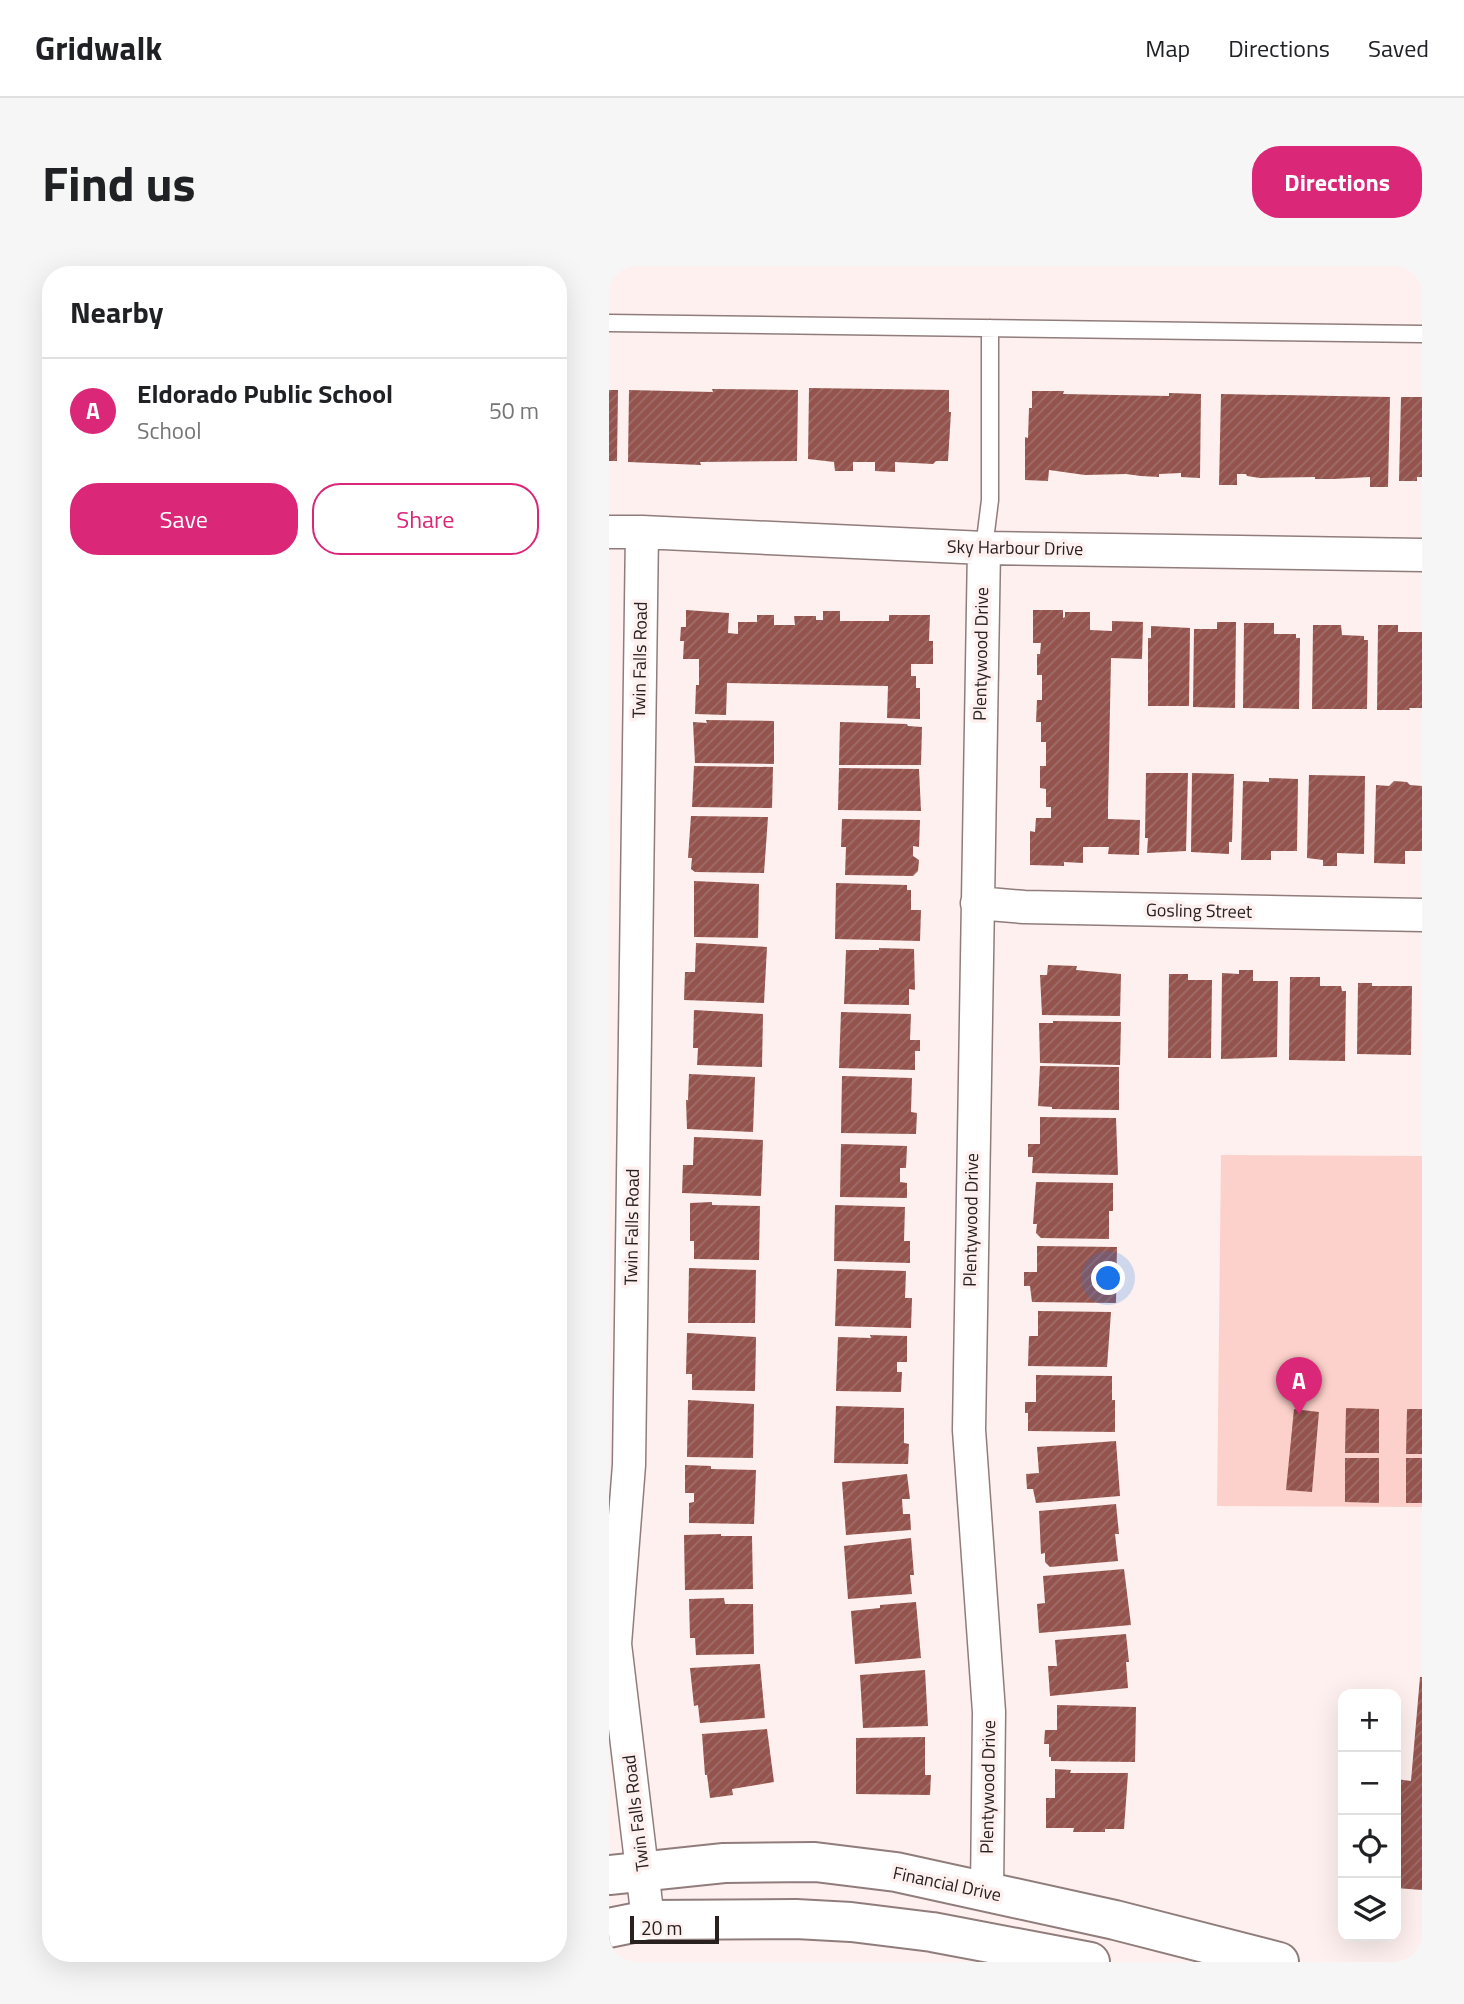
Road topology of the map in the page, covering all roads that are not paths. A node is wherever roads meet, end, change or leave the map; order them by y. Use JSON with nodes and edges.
{"nodes":[{"id":1,"x":609,"y":323,"type":"edge"},
{"id":2,"x":990,"y":328,"type":"junction"},
{"id":3,"x":1422,"y":334,"type":"edge"},
{"id":4,"x":609,"y":532,"type":"edge"},
{"id":5,"x":642,"y":532,"type":"junction"},
{"id":6,"x":984,"y":548,"type":"junction"},
{"id":7,"x":1422,"y":555,"type":"edge"},
{"id":8,"x":977,"y":903,"type":"junction"},
{"id":9,"x":1422,"y":915,"type":"edge"},
{"id":10,"x":626,"y":1873,"type":"edge"},
{"id":11,"x":986,"y":1892,"type":"junction"},
{"id":12,"x":648,"y":1920,"type":"junction"},
{"id":13,"x":609,"y":1928,"type":"edge"},
{"id":14,"x":1090,"y":1962,"type":"edge"},
{"id":15,"x":1279,"y":1962,"type":"edge"}],
"edges":[{"from":1,"to":2,"type":"lane"},
{"from":2,"to":3,"type":"lane"},
{"from":2,"to":6,"type":"lane"},
{"from":4,"to":5,"type":"street","name":"Sky Harbour Drive"},
{"from":5,"to":6,"type":"street","name":"Sky Harbour Drive"},
{"from":5,"to":10,"type":"street","name":"Twin Falls Road"},
{"from":6,"to":7,"type":"street","name":"Sky Harbour Drive"},
{"from":6,"to":8,"type":"street","name":"Plentywood Drive"},
{"from":8,"to":9,"type":"street","name":"Gosling Street"},
{"from":8,"to":11,"type":"street","name":"Plentywood Drive"},
{"from":10,"to":11,"type":"street","name":"Financial Drive"},
{"from":10,"to":12,"type":"street","name":"Twin Falls Road"},
{"from":11,"to":15,"type":"street","name":"Financial Drive"},
{"from":12,"to":13,"type":"street"},
{"from":12,"to":14,"type":"street"}]}
